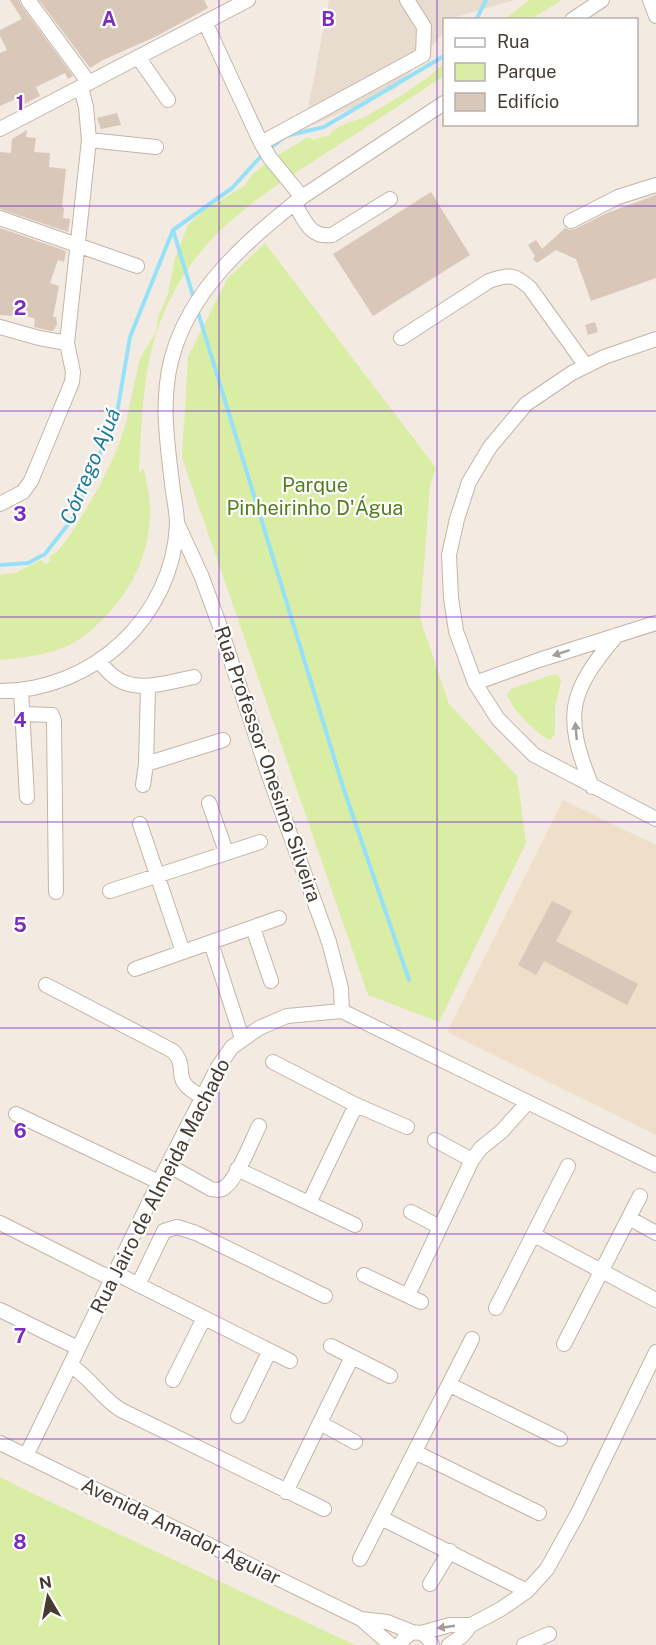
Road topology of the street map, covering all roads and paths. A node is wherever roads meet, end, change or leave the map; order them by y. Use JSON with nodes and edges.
{"nodes":[{"id":1,"x":28,"y":0,"type":"edge"},
{"id":2,"x":248,"y":0,"type":"edge"},
{"id":3,"x":407,"y":0,"type":"edge"},
{"id":4,"x":602,"y":0,"type":"edge"},
{"id":5,"x":650,"y":0,"type":"edge"},
{"id":6,"x":656,"y":16,"type":"edge"},
{"id":7,"x":575,"y":18,"type":"edge"},
{"id":8,"x":205,"y":22,"type":"junction"},
{"id":9,"x":138,"y":57,"type":"junction"},
{"id":10,"x":85,"y":85,"type":"junction"},
{"id":11,"x":168,"y":100,"type":"dead end"},
{"id":12,"x":443,"y":104,"type":"edge"},
{"id":13,"x":0,"y":129,"type":"edge"},
{"id":14,"x":89,"y":140,"type":"junction"},
{"id":15,"x":261,"y":143,"type":"junction"},
{"id":16,"x":156,"y":147,"type":"dead end"},
{"id":17,"x":656,"y":185,"type":"edge"},
{"id":18,"x":298,"y":200,"type":"junction"},
{"id":19,"x":390,"y":200,"type":"dead end"},
{"id":20,"x":0,"y":218,"type":"edge"},
{"id":21,"x":571,"y":221,"type":"dead end"},
{"id":22,"x":78,"y":246,"type":"junction"},
{"id":23,"x":136,"y":266,"type":"dead end"},
{"id":24,"x":0,"y":327,"type":"edge"},
{"id":25,"x":401,"y":338,"type":"dead end"},
{"id":26,"x":655,"y":341,"type":"edge"},
{"id":27,"x":67,"y":343,"type":"junction"},
{"id":28,"x":586,"y":366,"type":"junction"},
{"id":29,"x":0,"y":504,"type":"edge"},
{"id":30,"x":177,"y":523,"type":"junction"},
{"id":31,"x":656,"y":623,"type":"edge"},
{"id":32,"x":617,"y":635,"type":"junction"},
{"id":33,"x":99,"y":661,"type":"junction"},
{"id":34,"x":194,"y":678,"type":"dead end"},
{"id":35,"x":476,"y":683,"type":"junction"},
{"id":36,"x":148,"y":686,"type":"junction"},
{"id":37,"x":0,"y":691,"type":"edge"},
{"id":38,"x":21,"y":691,"type":"junction"},
{"id":39,"x":23,"y":714,"type":"junction"},
{"id":40,"x":223,"y":740,"type":"dead end"},
{"id":41,"x":147,"y":764,"type":"junction"},
{"id":42,"x":143,"y":785,"type":"dead end"},
{"id":43,"x":592,"y":787,"type":"junction"},
{"id":44,"x":27,"y":797,"type":"dead end"},
{"id":45,"x":209,"y":803,"type":"dead end"},
{"id":46,"x":656,"y":819,"type":"edge"},
{"id":47,"x":140,"y":825,"type":"dead end"},
{"id":48,"x":261,"y":842,"type":"dead end"},
{"id":49,"x":226,"y":852,"type":"junction"},
{"id":50,"x":157,"y":875,"type":"junction"},
{"id":51,"x":110,"y":891,"type":"dead end"},
{"id":52,"x":56,"y":892,"type":"dead end"},
{"id":53,"x":279,"y":918,"type":"dead end"},
{"id":54,"x":253,"y":928,"type":"junction"},
{"id":55,"x":211,"y":943,"type":"junction"},
{"id":56,"x":183,"y":952,"type":"junction"},
{"id":57,"x":135,"y":969,"type":"dead end"},
{"id":58,"x":271,"y":981,"type":"dead end"},
{"id":59,"x":46,"y":985,"type":"dead end"},
{"id":60,"x":342,"y":1011,"type":"junction"},
{"id":61,"x":242,"y":1038,"type":"junction"},
{"id":62,"x":273,"y":1062,"type":"dead end"},
{"id":63,"x":203,"y":1097,"type":"junction"},
{"id":64,"x":528,"y":1102,"type":"junction"},
{"id":65,"x":356,"y":1105,"type":"junction"},
{"id":66,"x":16,"y":1114,"type":"dead end"},
{"id":67,"x":259,"y":1126,"type":"dead end"},
{"id":68,"x":407,"y":1127,"type":"dead end"},
{"id":69,"x":435,"y":1140,"type":"dead end"},
{"id":70,"x":472,"y":1160,"type":"junction"},
{"id":71,"x":168,"y":1165,"type":"junction"},
{"id":72,"x":656,"y":1165,"type":"edge"},
{"id":73,"x":568,"y":1166,"type":"dead end"},
{"id":74,"x":237,"y":1170,"type":"junction"},
{"id":75,"x":159,"y":1182,"type":"junction"},
{"id":76,"x":640,"y":1196,"type":"dead end"},
{"id":77,"x":309,"y":1203,"type":"junction"},
{"id":78,"x":411,"y":1212,"type":"dead end"},
{"id":79,"x":629,"y":1218,"type":"junction"},
{"id":80,"x":0,"y":1223,"type":"edge"},
{"id":81,"x":355,"y":1226,"type":"dead end"},
{"id":82,"x":440,"y":1227,"type":"junction"},
{"id":83,"x":656,"y":1233,"type":"edge"},
{"id":84,"x":534,"y":1235,"type":"junction"},
{"id":85,"x":601,"y":1272,"type":"junction"},
{"id":86,"x":364,"y":1275,"type":"dead end"},
{"id":87,"x":113,"y":1276,"type":"junction"},
{"id":88,"x":138,"y":1285,"type":"junction"},
{"id":89,"x":408,"y":1295,"type":"junction"},
{"id":90,"x":326,"y":1296,"type":"dead end"},
{"id":91,"x":656,"y":1300,"type":"edge"},
{"id":92,"x":421,"y":1302,"type":"dead end"},
{"id":93,"x":496,"y":1308,"type":"dead end"},
{"id":94,"x":0,"y":1310,"type":"edge"},
{"id":95,"x":204,"y":1318,"type":"junction"},
{"id":96,"x":472,"y":1339,"type":"dead end"},
{"id":97,"x":564,"y":1344,"type":"dead end"},
{"id":98,"x":331,"y":1346,"type":"dead end"},
{"id":99,"x":78,"y":1348,"type":"junction"},
{"id":100,"x":269,"y":1352,"type":"junction"},
{"id":101,"x":656,"y":1352,"type":"edge"},
{"id":102,"x":352,"y":1357,"type":"junction"},
{"id":103,"x":290,"y":1361,"type":"dead end"},
{"id":104,"x":70,"y":1365,"type":"junction"},
{"id":105,"x":390,"y":1376,"type":"dead end"},
{"id":106,"x":173,"y":1380,"type":"dead end"},
{"id":107,"x":450,"y":1386,"type":"junction"},
{"id":108,"x":238,"y":1416,"type":"dead end"},
{"id":109,"x":320,"y":1423,"type":"junction"},
{"id":110,"x":560,"y":1439,"type":"dead end"},
{"id":111,"x":355,"y":1442,"type":"dead end"},
{"id":112,"x":0,"y":1443,"type":"edge"},
{"id":113,"x":415,"y":1452,"type":"junction"},
{"id":114,"x":26,"y":1456,"type":"junction"},
{"id":115,"x":286,"y":1491,"type":"junction"},
{"id":116,"x":324,"y":1509,"type":"dead end"},
{"id":117,"x":539,"y":1513,"type":"dead end"},
{"id":118,"x":381,"y":1518,"type":"junction"},
{"id":119,"x":450,"y":1551,"type":"junction"},
{"id":120,"x":360,"y":1559,"type":"dead end"},
{"id":121,"x":430,"y":1584,"type":"dead end"},
{"id":122,"x":526,"y":1591,"type":"junction"},
{"id":123,"x":361,"y":1619,"type":"junction"},
{"id":124,"x":471,"y":1625,"type":"junction"},
{"id":125,"x":417,"y":1633,"type":"junction"},
{"id":126,"x":549,"y":1634,"type":"dead end"},
{"id":127,"x":391,"y":1645,"type":"edge"},
{"id":128,"x":400,"y":1645,"type":"edge"},
{"id":129,"x":432,"y":1645,"type":"edge"},
{"id":130,"x":449,"y":1645,"type":"edge"},
{"id":131,"x":524,"y":1645,"type":"edge"}],
"edges":[{"from":1,"to":10,"type":"street"},
{"from":2,"to":8,"type":"street"},
{"from":3,"to":15,"type":"street"},
{"from":4,"to":7,"type":"street"},
{"from":5,"to":6,"type":"street"},
{"from":8,"to":9,"type":"street"},
{"from":8,"to":15,"type":"street"},
{"from":9,"to":10,"type":"street"},
{"from":9,"to":11,"type":"street"},
{"from":10,"to":13,"type":"street"},
{"from":10,"to":14,"type":"street"},
{"from":12,"to":18,"type":"street"},
{"from":14,"to":16,"type":"street"},
{"from":14,"to":22,"type":"street"},
{"from":15,"to":18,"type":"street"},
{"from":17,"to":21,"type":"street"},
{"from":18,"to":19,"type":"street"},
{"from":18,"to":30,"type":"street"},
{"from":20,"to":22,"type":"street"},
{"from":22,"to":23,"type":"street"},
{"from":22,"to":27,"type":"street"},
{"from":24,"to":27,"type":"street"},
{"from":25,"to":28,"type":"street"},
{"from":26,"to":28,"type":"street"},
{"from":27,"to":29,"type":"street"},
{"from":28,"to":35,"type":"street"},
{"from":30,"to":33,"type":"street"},
{"from":30,"to":60,"type":"street","name":"Rua Professor Onesimo Silveira"},
{"from":31,"to":32,"type":"street"},
{"from":32,"to":35,"type":"street","one_way":true},
{"from":43,"to":32,"type":"street","one_way":true},
{"from":33,"to":36,"type":"street"},
{"from":33,"to":38,"type":"street"},
{"from":34,"to":36,"type":"street"},
{"from":35,"to":43,"type":"street"},
{"from":36,"to":41,"type":"street"},
{"from":37,"to":38,"type":"street"},
{"from":38,"to":39,"type":"street"},
{"from":39,"to":44,"type":"street"},
{"from":39,"to":52,"type":"street"},
{"from":40,"to":41,"type":"street"},
{"from":41,"to":42,"type":"street"},
{"from":43,"to":46,"type":"street"},
{"from":45,"to":49,"type":"street"},
{"from":47,"to":50,"type":"street"},
{"from":48,"to":49,"type":"street"},
{"from":49,"to":50,"type":"street"},
{"from":50,"to":51,"type":"street"},
{"from":50,"to":56,"type":"street"},
{"from":53,"to":54,"type":"street"},
{"from":54,"to":55,"type":"street"},
{"from":54,"to":58,"type":"street"},
{"from":55,"to":56,"type":"street"},
{"from":55,"to":61,"type":"street"},
{"from":56,"to":57,"type":"street"},
{"from":59,"to":63,"type":"street"},
{"from":60,"to":61,"type":"street","name":"Rua Jairo de Almeida Machado"},
{"from":60,"to":64,"type":"street"},
{"from":61,"to":63,"type":"street","name":"Rua Jairo de Almeida Machado"},
{"from":62,"to":65,"type":"street"},
{"from":63,"to":71,"type":"street","name":"Rua Jairo de Almeida Machado"},
{"from":64,"to":70,"type":"street"},
{"from":64,"to":72,"type":"street"},
{"from":65,"to":68,"type":"street"},
{"from":65,"to":77,"type":"street"},
{"from":66,"to":75,"type":"street"},
{"from":67,"to":74,"type":"street"},
{"from":69,"to":70,"type":"street"},
{"from":70,"to":82,"type":"street"},
{"from":71,"to":74,"type":"street"},
{"from":71,"to":75,"type":"street","name":"Rua Jairo de Almeida Machado"},
{"from":73,"to":84,"type":"street"},
{"from":74,"to":77,"type":"street"},
{"from":75,"to":87,"type":"street","name":"Rua Jairo de Almeida Machado"},
{"from":76,"to":79,"type":"street"},
{"from":77,"to":81,"type":"street"},
{"from":78,"to":82,"type":"street"},
{"from":79,"to":83,"type":"street"},
{"from":79,"to":85,"type":"street"},
{"from":80,"to":87,"type":"street"},
{"from":82,"to":89,"type":"street"},
{"from":84,"to":85,"type":"street"},
{"from":84,"to":93,"type":"street"},
{"from":85,"to":91,"type":"street"},
{"from":85,"to":97,"type":"street"},
{"from":86,"to":89,"type":"street"},
{"from":87,"to":88,"type":"street"},
{"from":87,"to":99,"type":"street","name":"Rua Jairo de Almeida Machado"},
{"from":88,"to":90,"type":"street"},
{"from":88,"to":95,"type":"street"},
{"from":89,"to":92,"type":"street"},
{"from":94,"to":99,"type":"street"},
{"from":95,"to":100,"type":"street"},
{"from":95,"to":106,"type":"street"},
{"from":96,"to":107,"type":"street"},
{"from":98,"to":102,"type":"street"},
{"from":99,"to":104,"type":"street","name":"Rua Jairo de Almeida Machado"},
{"from":100,"to":103,"type":"street"},
{"from":100,"to":108,"type":"street"},
{"from":101,"to":122,"type":"street"},
{"from":102,"to":105,"type":"street"},
{"from":102,"to":109,"type":"street"},
{"from":104,"to":114,"type":"street","name":"Rua Jairo de Almeida Machado"},
{"from":104,"to":115,"type":"street"},
{"from":107,"to":110,"type":"street"},
{"from":107,"to":113,"type":"street"},
{"from":109,"to":111,"type":"street"},
{"from":109,"to":115,"type":"street"},
{"from":112,"to":114,"type":"street","name":"Avenida Amador Aguiar"},
{"from":113,"to":117,"type":"street"},
{"from":113,"to":118,"type":"street"},
{"from":114,"to":123,"type":"street","name":"Avenida Amador Aguiar"},
{"from":115,"to":116,"type":"street"},
{"from":118,"to":119,"type":"street"},
{"from":118,"to":120,"type":"street"},
{"from":119,"to":121,"type":"street"},
{"from":119,"to":122,"type":"street"},
{"from":122,"to":124,"type":"street"},
{"from":123,"to":125,"type":"street","name":"Avenida Amador Aguiar"},
{"from":123,"to":127,"type":"street","name":"Avenida Amador Aguiar"},
{"from":124,"to":125,"type":"street","one_way":true},
{"from":124,"to":130,"type":"street"},
{"from":125,"to":128,"type":"street"},
{"from":125,"to":129,"type":"street"},
{"from":126,"to":131,"type":"street"}]}
